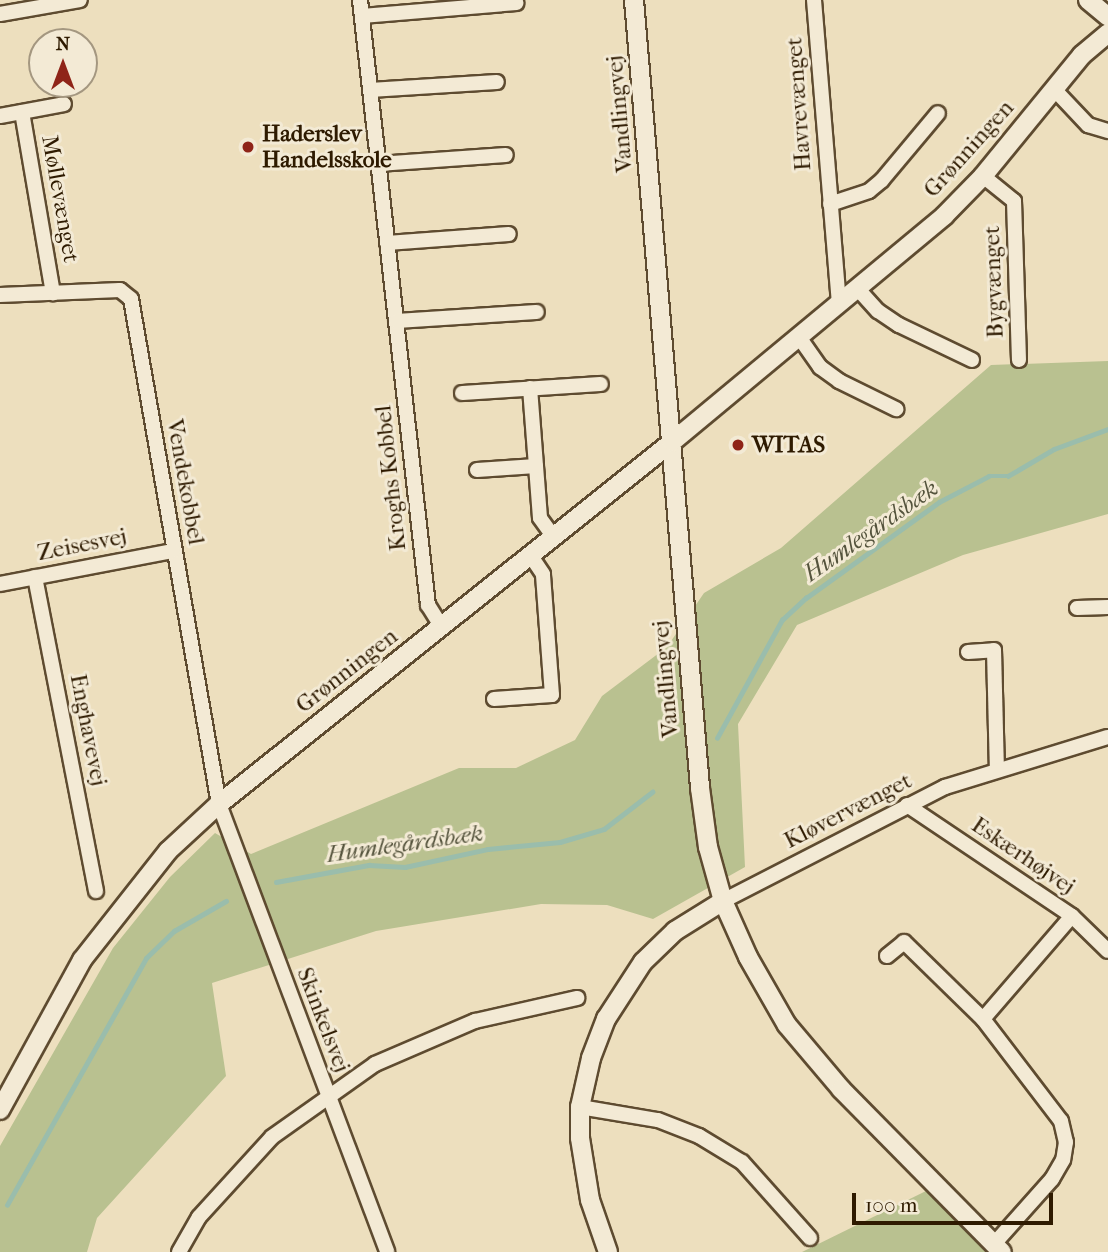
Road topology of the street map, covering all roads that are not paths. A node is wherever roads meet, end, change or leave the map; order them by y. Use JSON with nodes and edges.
{"nodes":[{"id":1,"x":80,"y":0,"type":"edge"},
{"id":2,"x":360,"y":0,"type":"edge"},
{"id":3,"x":634,"y":0,"type":"edge"},
{"id":4,"x":814,"y":0,"type":"edge"},
{"id":5,"x":1088,"y":0,"type":"edge"},
{"id":6,"x":516,"y":3,"type":"dead end"},
{"id":7,"x":2,"y":9,"type":"edge"},
{"id":8,"x":362,"y":16,"type":"junction"},
{"id":9,"x":1108,"y":17,"type":"edge"},
{"id":10,"x":1108,"y":33,"type":"edge"},
{"id":11,"x":497,"y":82,"type":"dead end"},
{"id":12,"x":1054,"y":89,"type":"junction"},
{"id":13,"x":370,"y":90,"type":"junction"},
{"id":14,"x":64,"y":104,"type":"dead end"},
{"id":15,"x":22,"y":112,"type":"junction"},
{"id":16,"x":938,"y":113,"type":"dead end"},
{"id":17,"x":0,"y":116,"type":"edge"},
{"id":18,"x":1108,"y":131,"type":"edge"},
{"id":19,"x":506,"y":155,"type":"dead end"},
{"id":20,"x":378,"y":164,"type":"junction"},
{"id":21,"x":983,"y":176,"type":"junction"},
{"id":22,"x":830,"y":204,"type":"junction"},
{"id":23,"x":509,"y":234,"type":"dead end"},
{"id":24,"x":387,"y":243,"type":"junction"},
{"id":25,"x":857,"y":288,"type":"junction"},
{"id":26,"x":53,"y":293,"type":"junction"},
{"id":27,"x":0,"y":295,"type":"edge"},
{"id":28,"x":839,"y":304,"type":"junction"},
{"id":29,"x":537,"y":312,"type":"dead end"},
{"id":30,"x":396,"y":321,"type":"junction"},
{"id":31,"x":799,"y":337,"type":"junction"},
{"id":32,"x":972,"y":360,"type":"dead end"},
{"id":33,"x":1019,"y":360,"type":"dead end"},
{"id":34,"x":601,"y":384,"type":"dead end"},
{"id":35,"x":530,"y":388,"type":"junction"},
{"id":36,"x":462,"y":393,"type":"dead end"},
{"id":37,"x":896,"y":409,"type":"dead end"},
{"id":38,"x":672,"y":442,"type":"junction"},
{"id":39,"x":536,"y":466,"type":"junction"},
{"id":40,"x":477,"y":470,"type":"dead end"},
{"id":41,"x":553,"y":536,"type":"junction"},
{"id":42,"x":173,"y":551,"type":"junction"},
{"id":43,"x":531,"y":556,"type":"junction"},
{"id":44,"x":35,"y":577,"type":"junction"},
{"id":45,"x":0,"y":584,"type":"edge"},
{"id":46,"x":1108,"y":607,"type":"edge"},
{"id":47,"x":1077,"y":608,"type":"dead end"},
{"id":48,"x":442,"y":627,"type":"junction"},
{"id":49,"x":968,"y":652,"type":"dead end"},
{"id":50,"x":494,"y":699,"type":"dead end"},
{"id":51,"x":1108,"y":737,"type":"edge"},
{"id":52,"x":997,"y":770,"type":"junction"},
{"id":53,"x":219,"y":804,"type":"junction"},
{"id":54,"x":907,"y":805,"type":"junction"},
{"id":55,"x":96,"y":891,"type":"dead end"},
{"id":56,"x":723,"y":901,"type":"junction"},
{"id":57,"x":1072,"y":916,"type":"junction"},
{"id":58,"x":1108,"y":951,"type":"edge"},
{"id":59,"x":887,"y":956,"type":"dead end"},
{"id":60,"x":577,"y":998,"type":"dead end"},
{"id":61,"x":983,"y":1019,"type":"junction"},
{"id":62,"x":328,"y":1097,"type":"junction"},
{"id":63,"x":580,"y":1107,"type":"junction"},
{"id":64,"x":0,"y":1110,"type":"edge"},
{"id":65,"x":810,"y":1238,"type":"dead end"},
{"id":66,"x":998,"y":1248,"type":"edge"},
{"id":67,"x":179,"y":1252,"type":"edge"},
{"id":68,"x":387,"y":1252,"type":"edge"},
{"id":69,"x":608,"y":1252,"type":"edge"}],
"edges":[{"from":1,"to":7,"type":"street"},
{"from":2,"to":8,"type":"street","name":"Kroghs Kobbel"},
{"from":3,"to":38,"type":"street","name":"Vandlingvej"},
{"from":4,"to":22,"type":"street","name":"Havrevænget"},
{"from":5,"to":9,"type":"street"},
{"from":6,"to":8,"type":"street"},
{"from":8,"to":13,"type":"street","name":"Kroghs Kobbel"},
{"from":10,"to":12,"type":"street","name":"Grønningen"},
{"from":11,"to":13,"type":"street"},
{"from":12,"to":18,"type":"street"},
{"from":12,"to":21,"type":"street","name":"Grønningen"},
{"from":13,"to":20,"type":"street","name":"Kroghs Kobbel"},
{"from":14,"to":15,"type":"street","name":"Møllevænget"},
{"from":15,"to":17,"type":"street","name":"Møllevænget"},
{"from":15,"to":26,"type":"street","name":"Møllevænget"},
{"from":16,"to":22,"type":"street"},
{"from":19,"to":20,"type":"street"},
{"from":20,"to":24,"type":"street","name":"Kroghs Kobbel"},
{"from":21,"to":25,"type":"street","name":"Grønningen"},
{"from":21,"to":33,"type":"street","name":"Bygvænget"},
{"from":22,"to":28,"type":"street","name":"Havrevænget"},
{"from":23,"to":24,"type":"street"},
{"from":24,"to":30,"type":"street","name":"Kroghs Kobbel"},
{"from":25,"to":28,"type":"street","name":"Grønningen"},
{"from":25,"to":32,"type":"street"},
{"from":26,"to":27,"type":"street","name":"Vendekobbel"},
{"from":26,"to":42,"type":"street","name":"Vendekobbel"},
{"from":28,"to":31,"type":"street","name":"Grønningen"},
{"from":29,"to":30,"type":"street"},
{"from":30,"to":48,"type":"street","name":"Kroghs Kobbel"},
{"from":31,"to":37,"type":"street"},
{"from":31,"to":38,"type":"street","name":"Grønningen"},
{"from":34,"to":35,"type":"street"},
{"from":35,"to":36,"type":"street"},
{"from":35,"to":39,"type":"street"},
{"from":38,"to":41,"type":"street","name":"Grønningen"},
{"from":38,"to":56,"type":"street","name":"Vandlingvej"},
{"from":39,"to":40,"type":"street"},
{"from":39,"to":41,"type":"street"},
{"from":41,"to":43,"type":"street","name":"Grønningen"},
{"from":42,"to":44,"type":"street","name":"Zeisesvej"},
{"from":42,"to":53,"type":"street","name":"Vendekobbel"},
{"from":43,"to":48,"type":"street","name":"Grønningen"},
{"from":43,"to":50,"type":"street"},
{"from":44,"to":45,"type":"street","name":"Zeisesvej"},
{"from":44,"to":55,"type":"street","name":"Enghavevej"},
{"from":46,"to":47,"type":"street"},
{"from":48,"to":53,"type":"street","name":"Grønningen"},
{"from":49,"to":52,"type":"street"},
{"from":51,"to":52,"type":"street","name":"Kløvervænget"},
{"from":52,"to":54,"type":"street","name":"Kløvervænget"},
{"from":53,"to":62,"type":"street","name":"Skinkelsvej"},
{"from":53,"to":64,"type":"street","name":"Grønningen"},
{"from":54,"to":56,"type":"street","name":"Kløvervænget"},
{"from":54,"to":57,"type":"street","name":"Eskærhøjvej"},
{"from":56,"to":63,"type":"street"},
{"from":56,"to":66,"type":"street","name":"Vandlingvej"},
{"from":57,"to":58,"type":"street","name":"Eskærhøjvej"},
{"from":57,"to":61,"type":"street"},
{"from":59,"to":61,"type":"street"},
{"from":60,"to":62,"type":"street"},
{"from":61,"to":66,"type":"street"},
{"from":62,"to":67,"type":"street"},
{"from":62,"to":68,"type":"street","name":"Skinkelsvej"},
{"from":63,"to":65,"type":"street"},
{"from":63,"to":69,"type":"street"}]}
